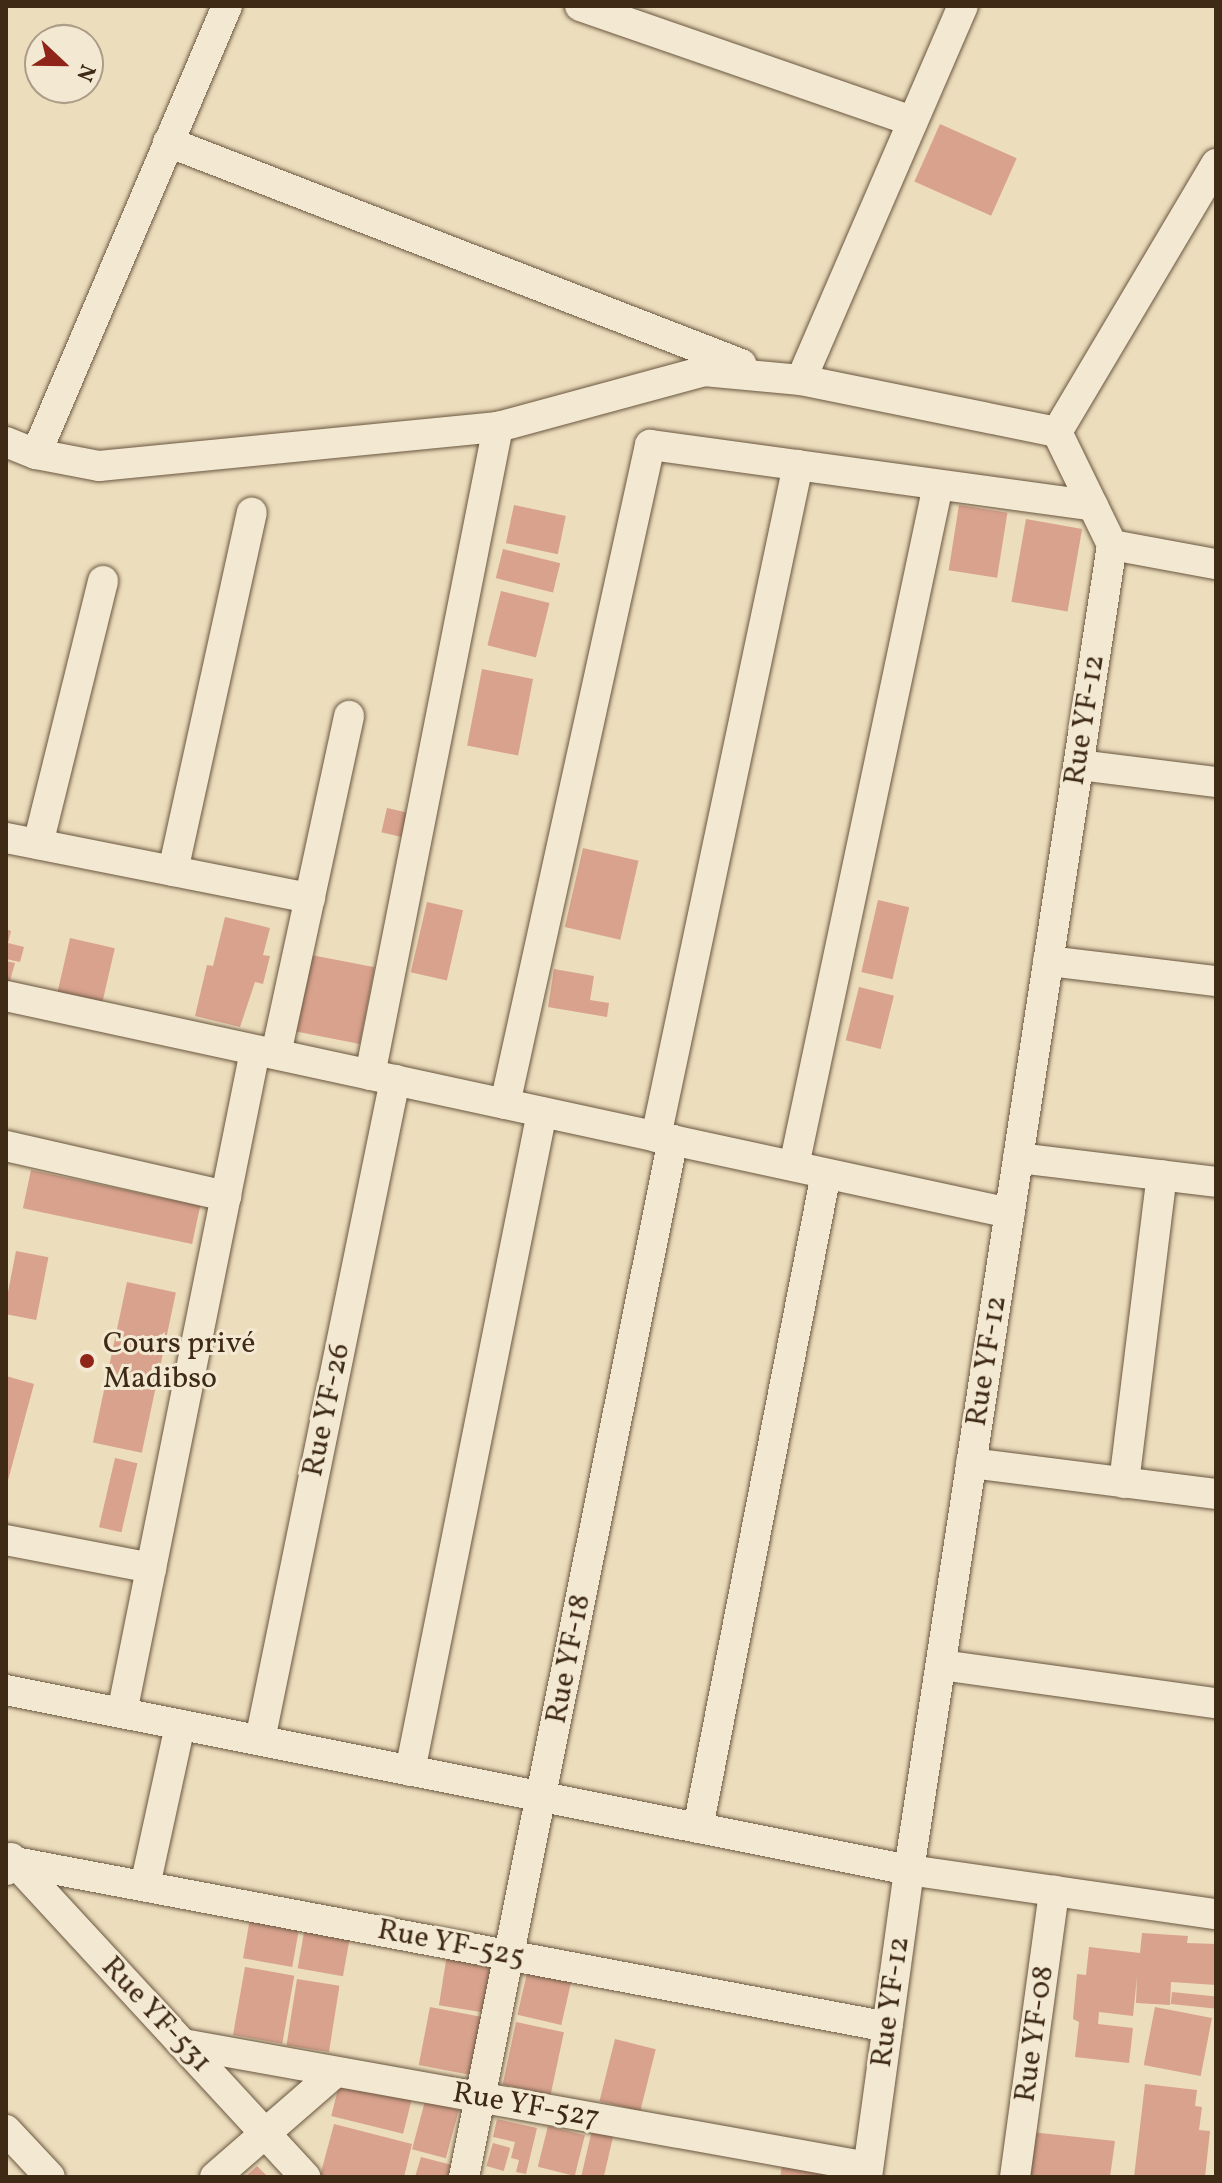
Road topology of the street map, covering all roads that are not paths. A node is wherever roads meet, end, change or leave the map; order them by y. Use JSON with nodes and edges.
{"nodes":[{"id":1,"x":227,"y":6,"type":"edge"},
{"id":2,"x":580,"y":6,"type":"edge"},
{"id":3,"x":963,"y":6,"type":"edge"},
{"id":4,"x":913,"y":121,"type":"junction"},
{"id":5,"x":168,"y":142,"type":"junction"},
{"id":6,"x":1216,"y":164,"type":"edge"},
{"id":7,"x":1203,"y":214,"type":"edge"},
{"id":8,"x":788,"y":379,"type":"junction"},
{"id":9,"x":498,"y":427,"type":"junction"},
{"id":10,"x":1057,"y":432,"type":"junction"},
{"id":11,"x":6,"y":442,"type":"edge"},
{"id":12,"x":36,"y":454,"type":"junction"},
{"id":13,"x":798,"y":465,"type":"junction"},
{"id":14,"x":938,"y":485,"type":"junction"},
{"id":15,"x":1093,"y":506,"type":"junction"},
{"id":16,"x":252,"y":513,"type":"dead end"},
{"id":17,"x":1112,"y":545,"type":"junction"},
{"id":18,"x":1216,"y":564,"type":"edge"},
{"id":19,"x":103,"y":581,"type":"dead end"},
{"id":20,"x":349,"y":716,"type":"dead end"},
{"id":21,"x":1079,"y":765,"type":"junction"},
{"id":22,"x":1216,"y":780,"type":"edge"},
{"id":23,"x":6,"y":838,"type":"edge"},
{"id":24,"x":38,"y":844,"type":"junction"},
{"id":25,"x":173,"y":871,"type":"junction"},
{"id":26,"x":310,"y":898,"type":"junction"},
{"id":27,"x":1048,"y":961,"type":"junction"},
{"id":28,"x":1216,"y":981,"type":"edge"},
{"id":29,"x":6,"y":996,"type":"edge"},
{"id":30,"x":266,"y":1053,"type":"junction"},
{"id":31,"x":382,"y":1077,"type":"junction"},
{"id":32,"x":505,"y":1104,"type":"junction"},
{"id":33,"x":542,"y":1112,"type":"junction"},
{"id":34,"x":665,"y":1139,"type":"junction"},
{"id":35,"x":7,"y":1151,"type":"edge"},
{"id":36,"x":1018,"y":1158,"type":"junction"},
{"id":37,"x":794,"y":1166,"type":"junction"},
{"id":38,"x":826,"y":1174,"type":"junction"},
{"id":39,"x":1162,"y":1175,"type":"junction"},
{"id":40,"x":1216,"y":1182,"type":"edge"},
{"id":41,"x":226,"y":1196,"type":"junction"},
{"id":42,"x":1010,"y":1213,"type":"junction"},
{"id":43,"x":971,"y":1463,"type":"junction"},
{"id":44,"x":1124,"y":1483,"type":"junction"},
{"id":45,"x":1216,"y":1494,"type":"edge"},
{"id":46,"x":6,"y":1540,"type":"edge"},
{"id":47,"x":151,"y":1568,"type":"junction"},
{"id":48,"x":941,"y":1665,"type":"junction"},
{"id":49,"x":6,"y":1690,"type":"edge"},
{"id":50,"x":1216,"y":1703,"type":"edge"},
{"id":51,"x":122,"y":1713,"type":"junction"},
{"id":52,"x":180,"y":1725,"type":"junction"},
{"id":53,"x":260,"y":1740,"type":"junction"},
{"id":54,"x":410,"y":1771,"type":"junction"},
{"id":55,"x":541,"y":1797,"type":"junction"},
{"id":56,"x":698,"y":1828,"type":"junction"},
{"id":57,"x":9,"y":1862,"type":"edge"},
{"id":58,"x":909,"y":1870,"type":"junction"},
{"id":59,"x":145,"y":1886,"type":"junction"},
{"id":60,"x":1054,"y":1891,"type":"junction"},
{"id":61,"x":1216,"y":1914,"type":"edge"},
{"id":62,"x":509,"y":1954,"type":"junction"},
{"id":63,"x":888,"y":2027,"type":"junction"},
{"id":64,"x":183,"y":2044,"type":"junction"},
{"id":65,"x":336,"y":2072,"type":"junction"},
{"id":66,"x":480,"y":2098,"type":"junction"},
{"id":67,"x":6,"y":2130,"type":"edge"},
{"id":68,"x":266,"y":2134,"type":"junction"},
{"id":69,"x":868,"y":2172,"type":"edge"},
{"id":70,"x":50,"y":2177,"type":"edge"},
{"id":71,"x":215,"y":2177,"type":"edge"},
{"id":72,"x":305,"y":2177,"type":"edge"},
{"id":73,"x":464,"y":2177,"type":"edge"},
{"id":74,"x":1015,"y":2177,"type":"edge"}],
"edges":[{"from":1,"to":5,"type":"street"},
{"from":2,"to":4,"type":"street"},
{"from":3,"to":4,"type":"street"},
{"from":4,"to":8,"type":"street"},
{"from":5,"to":8,"type":"street"},
{"from":5,"to":12,"type":"street"},
{"from":6,"to":7,"type":"street"},
{"from":7,"to":10,"type":"street"},
{"from":8,"to":9,"type":"street"},
{"from":8,"to":10,"type":"street"},
{"from":9,"to":12,"type":"street"},
{"from":9,"to":31,"type":"street","name":"Rue YF-26"},
{"from":10,"to":15,"type":"street"},
{"from":11,"to":12,"type":"street"},
{"from":13,"to":14,"type":"street"},
{"from":13,"to":32,"type":"street"},
{"from":13,"to":34,"type":"street","name":"Rue YF-18"},
{"from":14,"to":15,"type":"street"},
{"from":14,"to":37,"type":"street"},
{"from":15,"to":17,"type":"street"},
{"from":16,"to":25,"type":"street"},
{"from":17,"to":18,"type":"street"},
{"from":17,"to":21,"type":"street","name":"Rue YF-12"},
{"from":19,"to":24,"type":"street"},
{"from":20,"to":26,"type":"street"},
{"from":21,"to":22,"type":"street"},
{"from":21,"to":27,"type":"street","name":"Rue YF-12"},
{"from":23,"to":24,"type":"street"},
{"from":24,"to":25,"type":"street"},
{"from":25,"to":26,"type":"street"},
{"from":26,"to":30,"type":"street"},
{"from":27,"to":28,"type":"street"},
{"from":27,"to":36,"type":"street","name":"Rue YF-12"},
{"from":29,"to":30,"type":"street"},
{"from":30,"to":31,"type":"street"},
{"from":30,"to":41,"type":"street"},
{"from":31,"to":32,"type":"street"},
{"from":31,"to":53,"type":"street","name":"Rue YF-26"},
{"from":32,"to":33,"type":"street"},
{"from":33,"to":34,"type":"street"},
{"from":33,"to":54,"type":"street"},
{"from":34,"to":37,"type":"street"},
{"from":34,"to":55,"type":"street","name":"Rue YF-18"},
{"from":35,"to":41,"type":"street"},
{"from":36,"to":39,"type":"street"},
{"from":36,"to":42,"type":"street","name":"Rue YF-12"},
{"from":37,"to":38,"type":"street"},
{"from":38,"to":42,"type":"street"},
{"from":38,"to":56,"type":"street"},
{"from":39,"to":40,"type":"street"},
{"from":39,"to":44,"type":"street"},
{"from":41,"to":47,"type":"street"},
{"from":42,"to":43,"type":"street","name":"Rue YF-12"},
{"from":43,"to":44,"type":"street"},
{"from":43,"to":48,"type":"street","name":"Rue YF-12"},
{"from":44,"to":45,"type":"street"},
{"from":46,"to":47,"type":"street"},
{"from":47,"to":51,"type":"street"},
{"from":48,"to":50,"type":"street"},
{"from":48,"to":58,"type":"street","name":"Rue YF-12"},
{"from":49,"to":51,"type":"street"},
{"from":51,"to":52,"type":"street"},
{"from":52,"to":53,"type":"street"},
{"from":52,"to":59,"type":"street"},
{"from":53,"to":54,"type":"street"},
{"from":54,"to":55,"type":"street"},
{"from":55,"to":56,"type":"street"},
{"from":55,"to":62,"type":"street","name":"Rue YF-18"},
{"from":56,"to":58,"type":"street"},
{"from":57,"to":59,"type":"street","name":"Rue YF-525"},
{"from":57,"to":64,"type":"street","name":"Rue YF-531"},
{"from":58,"to":60,"type":"street"},
{"from":58,"to":63,"type":"street","name":"Rue YF-12"},
{"from":59,"to":62,"type":"street","name":"Rue YF-525"},
{"from":60,"to":61,"type":"street"},
{"from":60,"to":74,"type":"street","name":"Rue YF-08"},
{"from":62,"to":63,"type":"street","name":"Rue YF-525"},
{"from":62,"to":66,"type":"street","name":"Rue YF-18"},
{"from":63,"to":69,"type":"street","name":"Rue YF-12"},
{"from":64,"to":65,"type":"street","name":"Rue YF-527"},
{"from":64,"to":68,"type":"street","name":"Rue YF-531"},
{"from":65,"to":66,"type":"street","name":"Rue YF-527"},
{"from":65,"to":68,"type":"street"},
{"from":66,"to":69,"type":"street","name":"Rue YF-527"},
{"from":66,"to":73,"type":"street","name":"Rue YF-18"},
{"from":67,"to":70,"type":"street"},
{"from":68,"to":71,"type":"street"},
{"from":68,"to":72,"type":"street","name":"Rue YF-531"}]}
